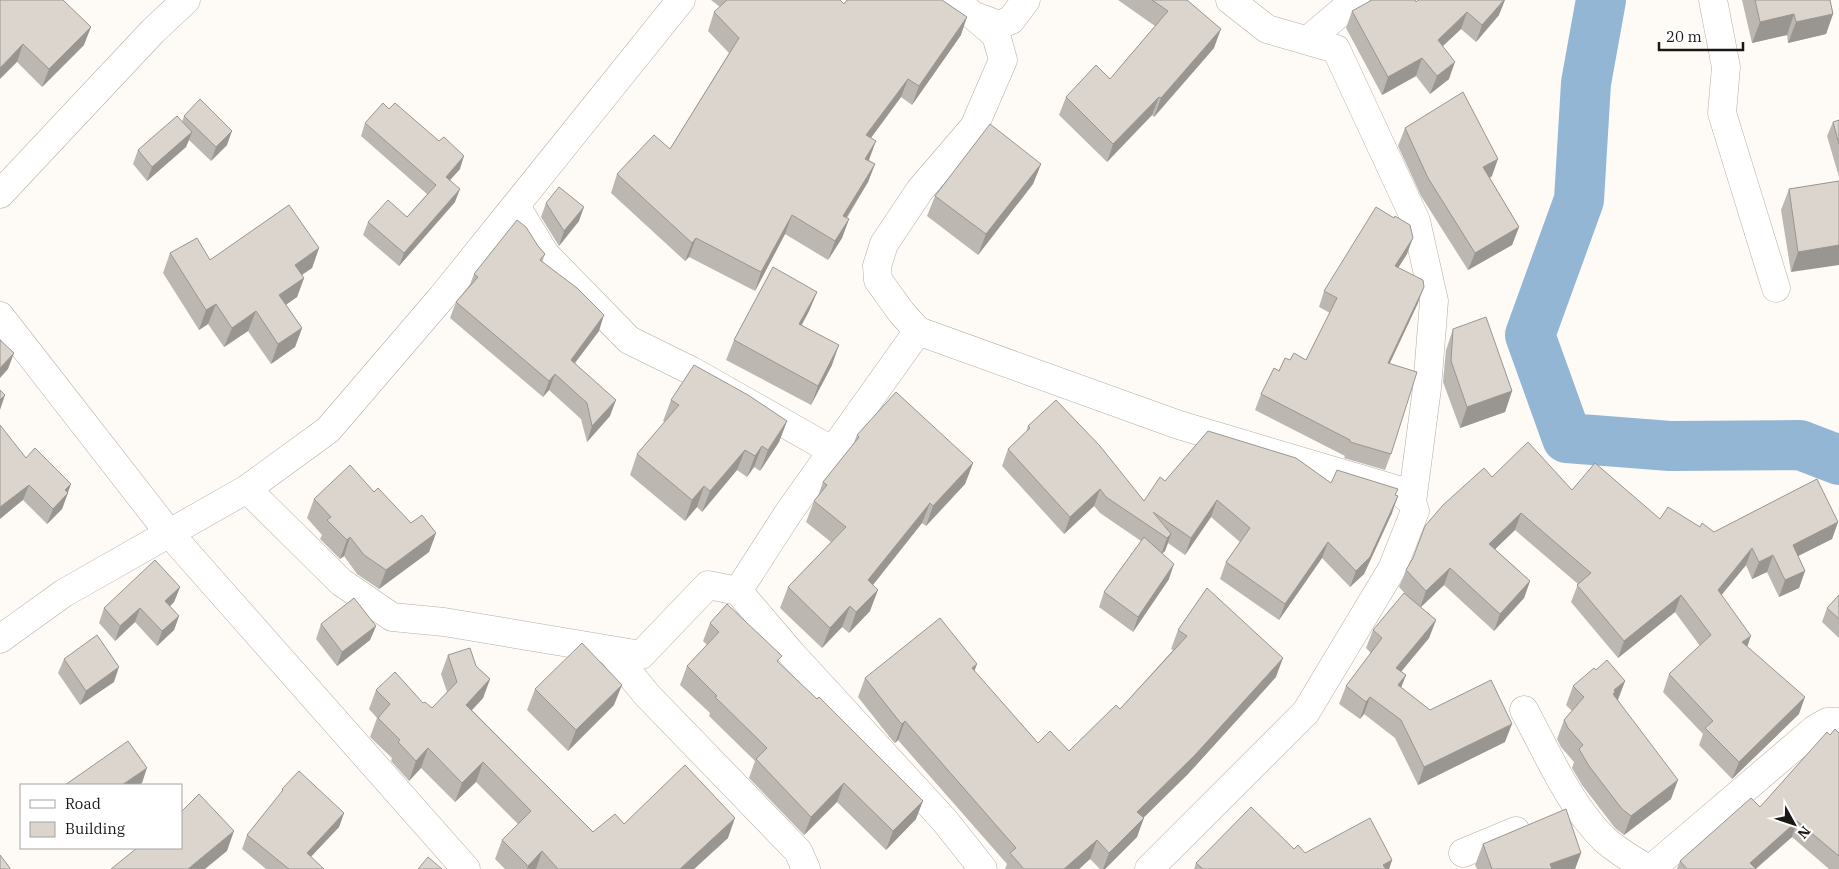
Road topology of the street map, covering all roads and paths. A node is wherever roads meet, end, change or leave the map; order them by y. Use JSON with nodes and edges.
{"nodes":[{"id":1,"x":186,"y":0,"type":"edge"},
{"id":2,"x":681,"y":0,"type":"edge"},
{"id":3,"x":955,"y":0,"type":"edge"},
{"id":4,"x":1026,"y":0,"type":"edge"},
{"id":5,"x":1230,"y":0,"type":"edge"},
{"id":6,"x":1355,"y":0,"type":"edge"},
{"id":7,"x":1713,"y":0,"type":"edge"},
{"id":8,"x":977,"y":17,"type":"junction"},
{"id":9,"x":1308,"y":40,"type":"junction"},
{"id":10,"x":0,"y":194,"type":"edge"},
{"id":11,"x":516,"y":206,"type":"junction"},
{"id":12,"x":1776,"y":288,"type":"dead end"},
{"id":13,"x":0,"y":316,"type":"edge"},
{"id":14,"x":918,"y":331,"type":"junction"},
{"id":15,"x":833,"y":451,"type":"junction"},
{"id":16,"x":247,"y":489,"type":"junction"},
{"id":17,"x":1412,"y":502,"type":"junction"},
{"id":18,"x":169,"y":532,"type":"junction"},
{"id":19,"x":738,"y":591,"type":"junction"},
{"id":20,"x":0,"y":639,"type":"edge"},
{"id":21,"x":610,"y":650,"type":"junction"},
{"id":22,"x":1524,"y":710,"type":"dead end"},
{"id":23,"x":1839,"y":724,"type":"edge"},
{"id":24,"x":1575,"y":806,"type":"junction"},
{"id":25,"x":1463,"y":853,"type":"dead end"},
{"id":26,"x":466,"y":869,"type":"edge"},
{"id":27,"x":806,"y":869,"type":"edge"},
{"id":28,"x":983,"y":869,"type":"edge"},
{"id":29,"x":1148,"y":869,"type":"edge"},
{"id":30,"x":1649,"y":869,"type":"edge"}],
"edges":[{"from":1,"to":10,"type":"street"},
{"from":2,"to":11,"type":"street"},
{"from":3,"to":8,"type":"street"},
{"from":4,"to":8,"type":"street"},
{"from":5,"to":9,"type":"street"},
{"from":6,"to":9,"type":"street"},
{"from":7,"to":12,"type":"street"},
{"from":8,"to":14,"type":"street"},
{"from":9,"to":17,"type":"street"},
{"from":11,"to":15,"type":"street"},
{"from":11,"to":16,"type":"street"},
{"from":13,"to":18,"type":"street"},
{"from":14,"to":15,"type":"street"},
{"from":14,"to":17,"type":"street"},
{"from":15,"to":19,"type":"street"},
{"from":16,"to":18,"type":"street"},
{"from":16,"to":21,"type":"street"},
{"from":17,"to":29,"type":"street"},
{"from":18,"to":20,"type":"street"},
{"from":18,"to":26,"type":"street"},
{"from":19,"to":21,"type":"street"},
{"from":19,"to":28,"type":"street"},
{"from":21,"to":27,"type":"street"},
{"from":22,"to":24,"type":"street"},
{"from":23,"to":30,"type":"street"},
{"from":24,"to":25,"type":"street"},
{"from":24,"to":30,"type":"street"}]}
